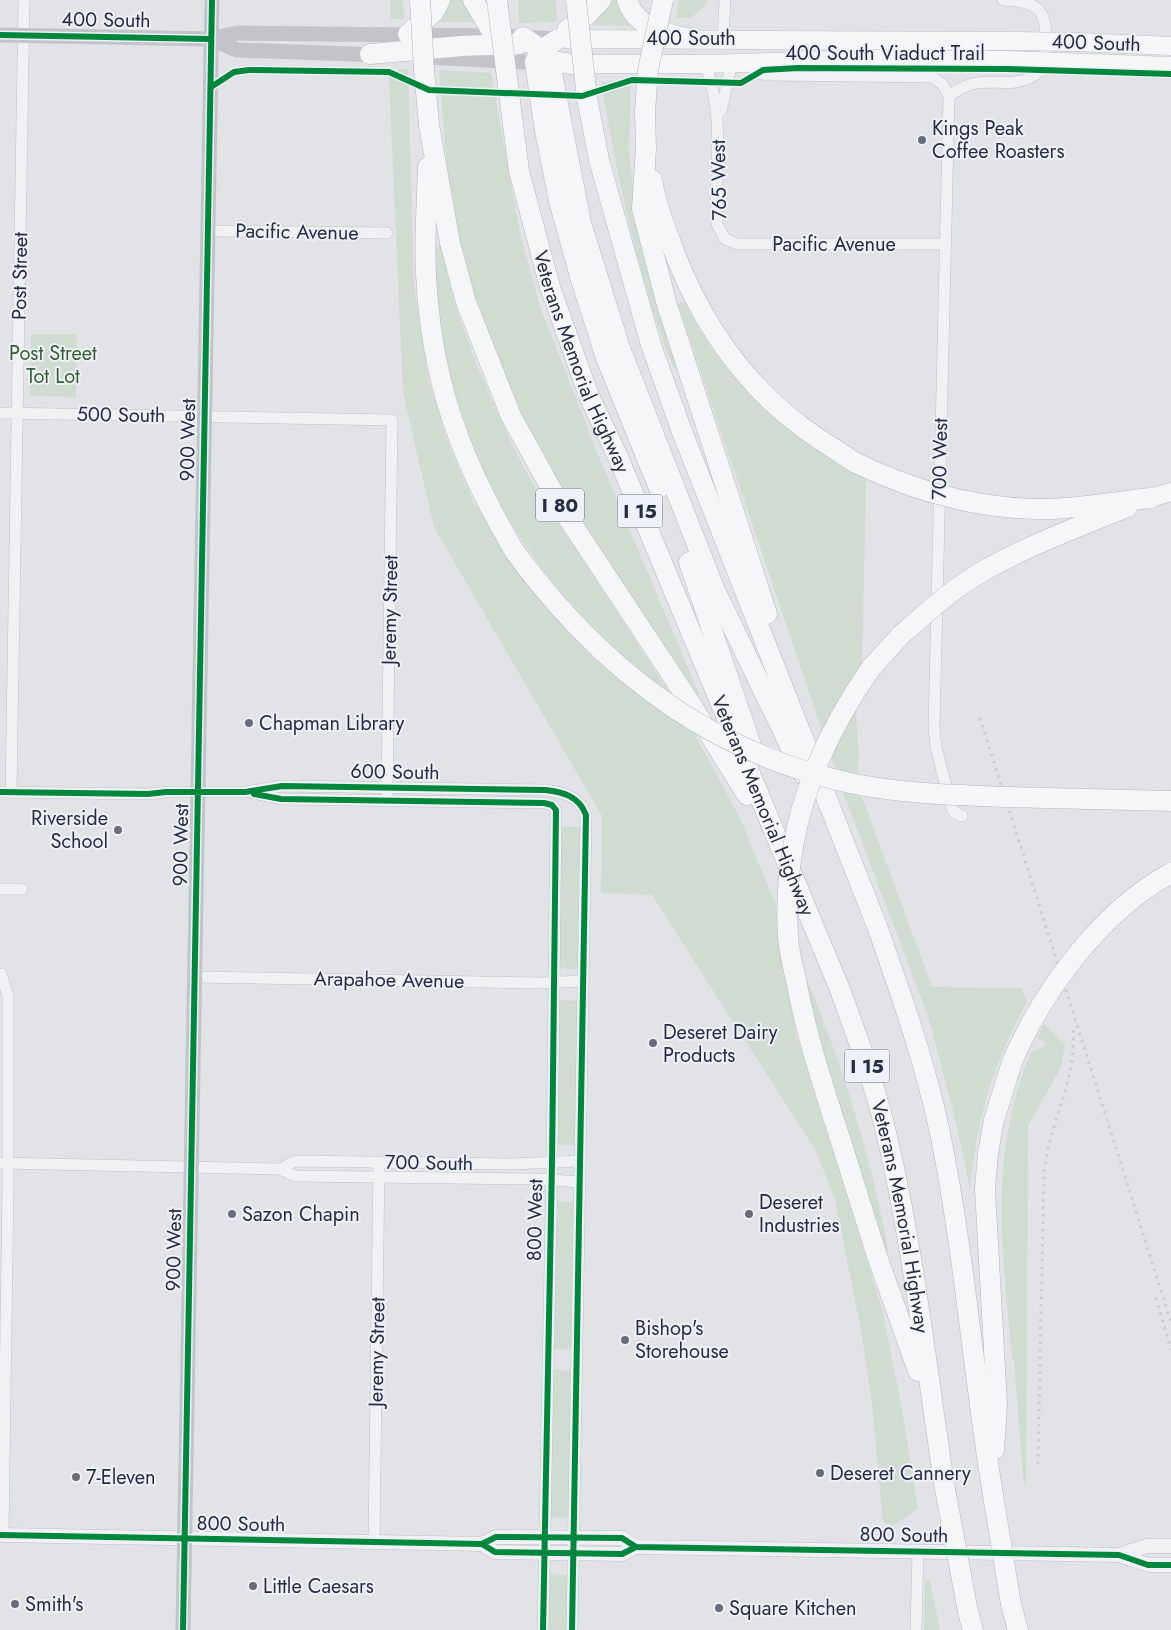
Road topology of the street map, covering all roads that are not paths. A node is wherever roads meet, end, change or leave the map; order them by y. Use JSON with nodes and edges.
{"nodes":[{"id":1,"x":24,"y":0,"type":"edge"},
{"id":2,"x":212,"y":0,"type":"edge"},
{"id":3,"x":420,"y":0,"type":"edge"},
{"id":4,"x":440,"y":0,"type":"edge"},
{"id":5,"x":473,"y":0,"type":"edge"},
{"id":6,"x":497,"y":0,"type":"edge"},
{"id":7,"x":576,"y":0,"type":"edge"},
{"id":8,"x":601,"y":0,"type":"edge"},
{"id":9,"x":627,"y":0,"type":"edge"},
{"id":10,"x":663,"y":0,"type":"edge"},
{"id":11,"x":725,"y":0,"type":"edge"},
{"id":12,"x":1003,"y":0,"type":"edge"},
{"id":13,"x":0,"y":34,"type":"edge"},
{"id":14,"x":408,"y":34,"type":"junction"},
{"id":15,"x":24,"y":35,"type":"junction"},
{"id":16,"x":687,"y":38,"type":"junction"},
{"id":17,"x":723,"y":38,"type":"junction"},
{"id":18,"x":212,"y":39,"type":"junction"},
{"id":19,"x":1171,"y":46,"type":"edge"},
{"id":20,"x":534,"y":48,"type":"junction"},
{"id":21,"x":370,"y":54,"type":"junction"},
{"id":22,"x":739,"y":63,"type":"junction"},
{"id":23,"x":572,"y":64,"type":"joint"},
{"id":24,"x":705,"y":64,"type":"junction"},
{"id":25,"x":1171,"y":66,"type":"edge"},
{"id":26,"x":949,"y":95,"type":"junction"},
{"id":27,"x":719,"y":120,"type":"junction"},
{"id":28,"x":429,"y":125,"type":"junction"},
{"id":29,"x":646,"y":148,"type":"junction"},
{"id":30,"x":207,"y":231,"type":"junction"},
{"id":31,"x":387,"y":233,"type":"dead end"},
{"id":32,"x":725,"y":239,"type":"joint"},
{"id":33,"x":945,"y":244,"type":"junction"},
{"id":34,"x":0,"y":413,"type":"edge"},
{"id":35,"x":17,"y":413,"type":"junction"},
{"id":36,"x":204,"y":416,"type":"junction"},
{"id":37,"x":392,"y":420,"type":"joint"},
{"id":38,"x":1171,"y":492,"type":"edge"},
{"id":39,"x":1150,"y":498,"type":"junction"},
{"id":40,"x":387,"y":788,"type":"junction"},
{"id":41,"x":5,"y":792,"type":"edge"},
{"id":42,"x":197,"y":792,"type":"junction"},
{"id":43,"x":245,"y":792,"type":"junction"},
{"id":44,"x":825,"y":794,"type":"junction"},
{"id":45,"x":387,"y":800,"type":"junction"},
{"id":46,"x":1171,"y":801,"type":"edge"},
{"id":47,"x":556,"y":810,"type":"joint"},
{"id":48,"x":962,"y":816,"type":"dead end"},
{"id":49,"x":779,"y":846,"type":"junction"},
{"id":50,"x":1171,"y":873,"type":"edge"},
{"id":51,"x":0,"y":889,"type":"edge"},
{"id":52,"x":22,"y":889,"type":"dead end"},
{"id":53,"x":804,"y":908,"type":"junction"},
{"id":54,"x":877,"y":926,"type":"junction"},
{"id":55,"x":1,"y":974,"type":"dead end"},
{"id":56,"x":194,"y":977,"type":"junction"},
{"id":57,"x":583,"y":981,"type":"junction"},
{"id":58,"x":554,"y":983,"type":"junction"},
{"id":59,"x":580,"y":1161,"type":"junction"},
{"id":60,"x":379,"y":1162,"type":"junction"},
{"id":61,"x":4,"y":1163,"type":"edge"},
{"id":62,"x":469,"y":1163,"type":"junction"},
{"id":63,"x":552,"y":1163,"type":"junction"},
{"id":64,"x":191,"y":1167,"type":"junction"},
{"id":65,"x":280,"y":1169,"type":"junction"},
{"id":66,"x":379,"y":1177,"type":"junction"},
{"id":67,"x":468,"y":1178,"type":"junction"},
{"id":68,"x":552,"y":1180,"type":"junction"},
{"id":69,"x":580,"y":1182,"type":"junction"},
{"id":70,"x":934,"y":1414,"type":"junction"},
{"id":71,"x":992,"y":1490,"type":"junction"},
{"id":72,"x":2,"y":1535,"type":"edge"},
{"id":73,"x":545,"y":1538,"type":"junction"},
{"id":74,"x":574,"y":1538,"type":"junction"},
{"id":75,"x":185,"y":1539,"type":"junction"},
{"id":76,"x":374,"y":1542,"type":"junction"},
{"id":77,"x":482,"y":1544,"type":"junction"},
{"id":78,"x":1171,"y":1546,"type":"edge"},
{"id":79,"x":636,"y":1547,"type":"junction"},
{"id":80,"x":918,"y":1552,"type":"junction"},
{"id":81,"x":546,"y":1553,"type":"junction"},
{"id":82,"x":573,"y":1553,"type":"junction"},
{"id":83,"x":1119,"y":1555,"type":"junction"},
{"id":84,"x":1171,"y":1565,"type":"edge"},
{"id":85,"x":970,"y":1621,"type":"edge"},
{"id":86,"x":183,"y":1630,"type":"edge"},
{"id":87,"x":543,"y":1630,"type":"edge"},
{"id":88,"x":572,"y":1630,"type":"edge"},
{"id":89,"x":916,"y":1630,"type":"edge"},
{"id":90,"x":1018,"y":1630,"type":"edge"}],
"edges":[{"from":1,"to":15,"type":"street","name":"Post Street"},
{"from":2,"to":18,"type":"main road","name":"900 West"},
{"from":3,"to":28,"type":"highway","number":"I 80","bridge":true},
{"from":4,"to":14,"type":"highway"},
{"from":5,"to":20,"type":"highway"},
{"from":6,"to":49,"type":"highway","name":"Veterans Memorial Highway","number":"I 15","bridge":true},
{"from":7,"to":44,"type":"highway","number":"I 15","bridge":true},
{"from":8,"to":20,"type":"highway"},
{"from":9,"to":16,"type":"highway"},
{"from":10,"to":29,"type":"highway","bridge":true},
{"from":11,"to":17,"type":"street"},
{"from":12,"to":26,"type":"street","name":"400 South"},
{"from":13,"to":15,"type":"main road","name":"400 South"},
{"from":14,"to":18,"type":"main road","name":"400 South"},
{"from":14,"to":20,"type":"main road","name":"400 South"},
{"from":15,"to":18,"type":"main road","name":"400 South"},
{"from":15,"to":35,"type":"street","name":"Post Street"},
{"from":16,"to":17,"type":"main road","name":"400 South"},
{"from":16,"to":20,"type":"main road","name":"400 South"},
{"from":17,"to":19,"type":"main road","name":"400 South","bridge":true},
{"from":18,"to":21,"type":"main road","name":"400 South"},
{"from":18,"to":30,"type":"main road","name":"900 West"},
{"from":20,"to":21,"type":"main road","name":"400 South"},
{"from":20,"to":21,"type":"highway"},
{"from":20,"to":23,"type":"highway"},
{"from":20,"to":53,"type":"highway"},
{"from":20,"to":54,"type":"highway"},
{"from":22,"to":24,"type":"main road","name":"400 South"},
{"from":22,"to":25,"type":"main road","name":"400 South","bridge":true},
{"from":22,"to":26,"type":"street","name":"400 South"},
{"from":22,"to":27,"type":"street","name":"765 West"},
{"from":23,"to":24,"type":"main road","name":"400 South"},
{"from":24,"to":27,"type":"street","name":"765 West"},
{"from":26,"to":33,"type":"street","name":"700 West"},
{"from":27,"to":32,"type":"street","name":"765 West"},
{"from":28,"to":46,"type":"highway","bridge":true},
{"from":28,"to":49,"type":"highway","number":"I 80"},
{"from":29,"to":39,"type":"highway","bridge":true},
{"from":29,"to":44,"type":"highway"},
{"from":30,"to":31,"type":"street","name":"Pacific Avenue"},
{"from":30,"to":36,"type":"main road","name":"900 West"},
{"from":32,"to":33,"type":"street","name":"Pacific Avenue"},
{"from":33,"to":48,"type":"street","name":"700 West"},
{"from":34,"to":35,"type":"street","name":"500 South"},
{"from":35,"to":36,"type":"street","name":"500 South"},
{"from":35,"to":41,"type":"street","name":"Post Street"},
{"from":36,"to":37,"type":"street","name":"500 South"},
{"from":36,"to":42,"type":"main road","name":"900 West"},
{"from":37,"to":40,"type":"street","name":"Jeremy Street"},
{"from":38,"to":39,"type":"main road"},
{"from":39,"to":70,"type":"highway","bridge":true},
{"from":40,"to":43,"type":"street","name":"600 South"},
{"from":40,"to":45,"type":"street","name":"Jeremy Street"},
{"from":40,"to":57,"type":"street","name":"600 South"},
{"from":41,"to":42,"type":"street","name":"600 South"},
{"from":42,"to":43,"type":"street","name":"600 South"},
{"from":42,"to":56,"type":"main road","name":"900 West"},
{"from":43,"to":45,"type":"street","name":"600 South"},
{"from":44,"to":54,"type":"highway","number":"I 15"},
{"from":45,"to":47,"type":"street","name":"600 South"},
{"from":47,"to":58,"type":"street","name":"800 West"},
{"from":49,"to":53,"type":"highway","name":"Veterans Memorial Highway","number":"I 15"},
{"from":50,"to":71,"type":"highway","bridge":true},
{"from":51,"to":52,"type":"street"},
{"from":53,"to":70,"type":"highway","name":"Veterans Memorial Highway","number":"I 15"},
{"from":54,"to":71,"type":"highway","number":"I 15"},
{"from":55,"to":61,"type":"street"},
{"from":56,"to":58,"type":"street","name":"Arapahoe Avenue"},
{"from":56,"to":64,"type":"main road","name":"900 West"},
{"from":57,"to":58,"type":"street","name":"Arapahoe Avenue"},
{"from":57,"to":59,"type":"street"},
{"from":58,"to":63,"type":"street","name":"800 West"},
{"from":59,"to":63,"type":"street","name":"700 South"},
{"from":59,"to":69,"type":"street"},
{"from":60,"to":62,"type":"street","name":"700 South"},
{"from":60,"to":65,"type":"street","name":"700 South"},
{"from":60,"to":66,"type":"street","name":"Jeremy Street"},
{"from":61,"to":64,"type":"street","name":"700 South"},
{"from":61,"to":72,"type":"street"},
{"from":62,"to":63,"type":"street","name":"700 South"},
{"from":62,"to":67,"type":"street"},
{"from":63,"to":68,"type":"street","name":"800 West"},
{"from":64,"to":65,"type":"street","name":"700 South"},
{"from":64,"to":75,"type":"main road","name":"900 West"},
{"from":65,"to":66,"type":"street","name":"700 South"},
{"from":66,"to":67,"type":"street","name":"700 South"},
{"from":66,"to":76,"type":"street","name":"Jeremy Street"},
{"from":67,"to":68,"type":"street","name":"700 South"},
{"from":68,"to":69,"type":"street","name":"700 South"},
{"from":68,"to":73,"type":"street","name":"800 West"},
{"from":69,"to":74,"type":"street"},
{"from":70,"to":85,"type":"highway","name":"Veterans Memorial Highway","number":"I 15","bridge":true},
{"from":71,"to":90,"type":"highway","number":"I 15","bridge":true},
{"from":72,"to":75,"type":"street","name":"800 South"},
{"from":73,"to":74,"type":"street","name":"800 South"},
{"from":73,"to":77,"type":"street","name":"800 South"},
{"from":73,"to":81,"type":"street","name":"800 West"},
{"from":74,"to":79,"type":"street","name":"800 South"},
{"from":74,"to":82,"type":"street"},
{"from":75,"to":76,"type":"street","name":"800 South"},
{"from":75,"to":86,"type":"main road","name":"900 West"},
{"from":76,"to":77,"type":"street","name":"800 South"},
{"from":77,"to":81,"type":"street","name":"800 South"},
{"from":78,"to":83,"type":"street","name":"800 South"},
{"from":79,"to":80,"type":"street","name":"800 South"},
{"from":79,"to":82,"type":"street","name":"800 South"},
{"from":80,"to":83,"type":"street","name":"800 South"},
{"from":80,"to":89,"type":"street"},
{"from":81,"to":82,"type":"street","name":"800 South"},
{"from":81,"to":87,"type":"street","name":"800 West"},
{"from":82,"to":88,"type":"street"},
{"from":83,"to":84,"type":"street","name":"800 South"}]}
